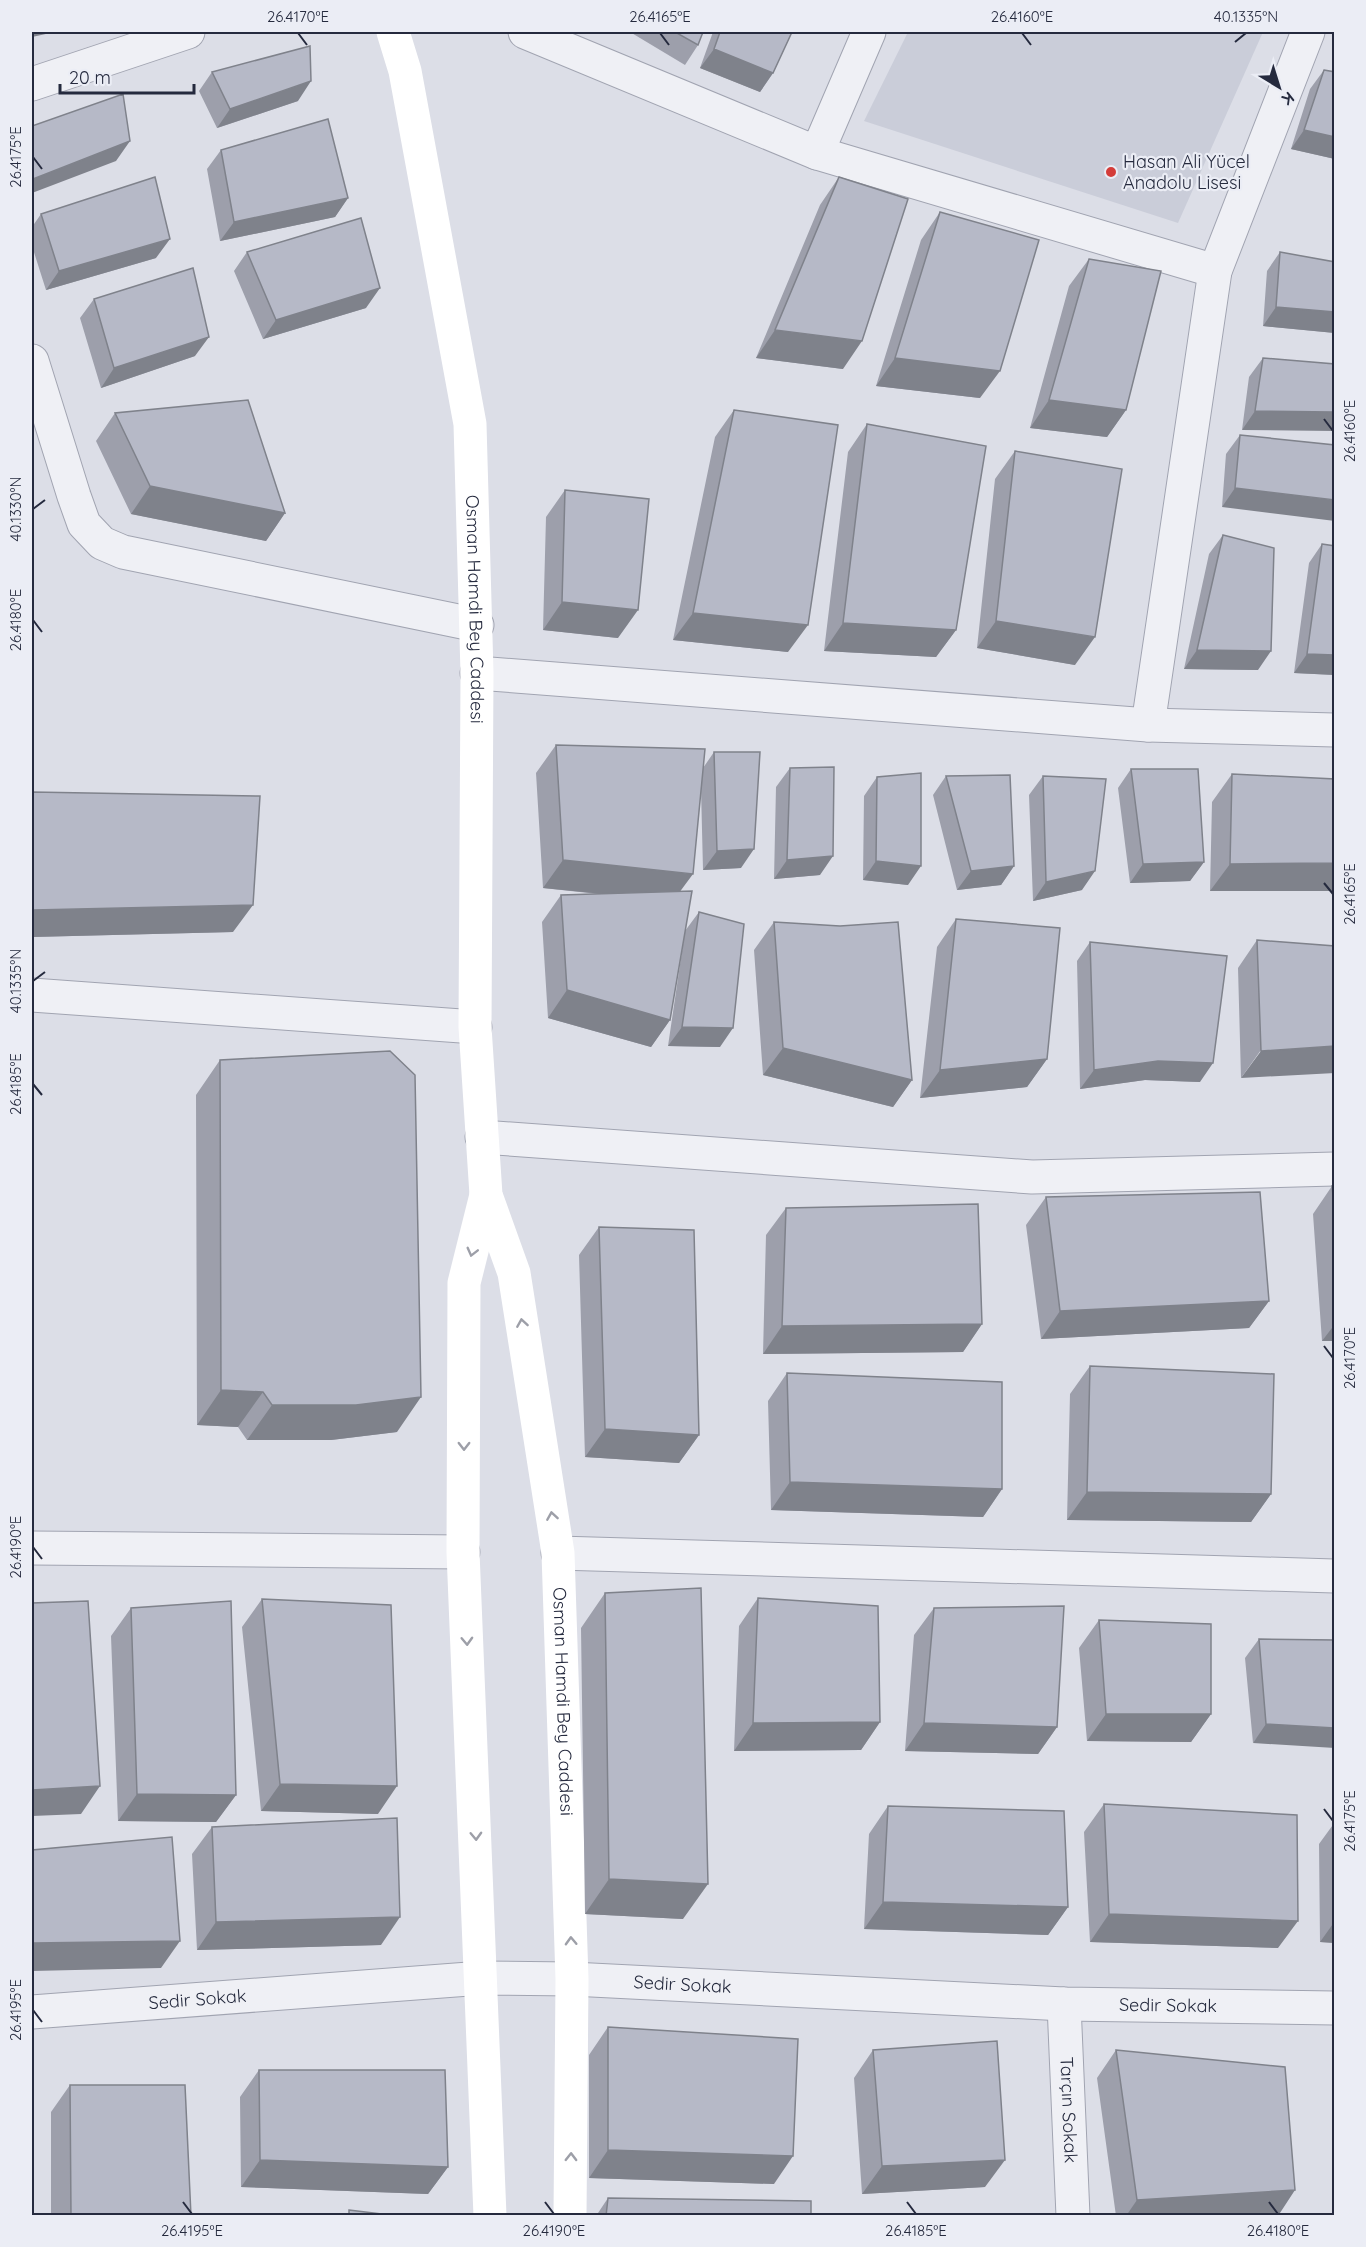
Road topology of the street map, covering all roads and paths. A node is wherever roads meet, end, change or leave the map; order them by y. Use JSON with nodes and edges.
{"nodes":[{"id":1,"x":188,"y":32,"type":"edge"},
{"id":2,"x":393,"y":32,"type":"edge"},
{"id":3,"x":525,"y":32,"type":"edge"},
{"id":4,"x":869,"y":32,"type":"edge"},
{"id":5,"x":1308,"y":32,"type":"edge"},
{"id":6,"x":32,"y":84,"type":"edge"},
{"id":7,"x":817,"y":153,"type":"junction"},
{"id":8,"x":1215,"y":271,"type":"junction"},
{"id":9,"x":32,"y":361,"type":"edge"},
{"id":10,"x":477,"y":625,"type":"junction"},
{"id":11,"x":477,"y":673,"type":"junction"},
{"id":12,"x":1148,"y":725,"type":"junction"},
{"id":13,"x":1335,"y":730,"type":"edge"},
{"id":14,"x":32,"y":995,"type":"edge"},
{"id":15,"x":475,"y":1027,"type":"junction"},
{"id":16,"x":482,"y":1137,"type":"junction"},
{"id":17,"x":1335,"y":1169,"type":"edge"},
{"id":18,"x":486,"y":1195,"type":"junction"},
{"id":19,"x":32,"y":1548,"type":"edge"},
{"id":20,"x":464,"y":1552,"type":"junction"},
{"id":21,"x":558,"y":1553,"type":"junction"},
{"id":22,"x":1335,"y":1576,"type":"edge"},
{"id":23,"x":482,"y":1978,"type":"junction"},
{"id":24,"x":572,"y":1979,"type":"junction"},
{"id":25,"x":1064,"y":2004,"type":"junction"},
{"id":26,"x":1335,"y":2008,"type":"edge"},
{"id":27,"x":32,"y":2012,"type":"edge"},
{"id":28,"x":490,"y":2216,"type":"edge"},
{"id":29,"x":570,"y":2216,"type":"edge"},
{"id":30,"x":1073,"y":2216,"type":"edge"}],
"edges":[{"from":1,"to":6,"type":"street"},
{"from":2,"to":10,"type":"street","name":"Osman Hamdi Bey Caddesi"},
{"from":3,"to":7,"type":"street"},
{"from":4,"to":7,"type":"street"},
{"from":5,"to":8,"type":"street"},
{"from":7,"to":8,"type":"street"},
{"from":8,"to":12,"type":"street"},
{"from":9,"to":10,"type":"street"},
{"from":10,"to":11,"type":"street","name":"Osman Hamdi Bey Caddesi"},
{"from":11,"to":12,"type":"street"},
{"from":11,"to":15,"type":"street","name":"Osman Hamdi Bey Caddesi"},
{"from":12,"to":13,"type":"street"},
{"from":14,"to":15,"type":"street"},
{"from":15,"to":16,"type":"street","name":"Osman Hamdi Bey Caddesi"},
{"from":16,"to":17,"type":"street"},
{"from":16,"to":18,"type":"street","name":"Osman Hamdi Bey Caddesi"},
{"from":18,"to":20,"type":"street","name":"Osman Hamdi Bey Caddesi","one_way":true},
{"from":21,"to":18,"type":"street","name":"Osman Hamdi Bey Caddesi","one_way":true},
{"from":19,"to":20,"type":"street"},
{"from":20,"to":23,"type":"street","name":"Osman Hamdi Bey Caddesi","one_way":true},
{"from":21,"to":22,"type":"street"},
{"from":24,"to":21,"type":"street","name":"Osman Hamdi Bey Caddesi","one_way":true},
{"from":23,"to":24,"type":"street","name":"Sedir Sokak"},
{"from":23,"to":27,"type":"street","name":"Sedir Sokak"},
{"from":23,"to":28,"type":"street","name":"Osman Hamdi Bey Caddesi"},
{"from":24,"to":25,"type":"street","name":"Sedir Sokak"},
{"from":29,"to":24,"type":"street","name":"Osman Hamdi Bey Caddesi","one_way":true},
{"from":25,"to":26,"type":"street","name":"Sedir Sokak"},
{"from":25,"to":30,"type":"street","name":"Tarçın Sokak"}]}
